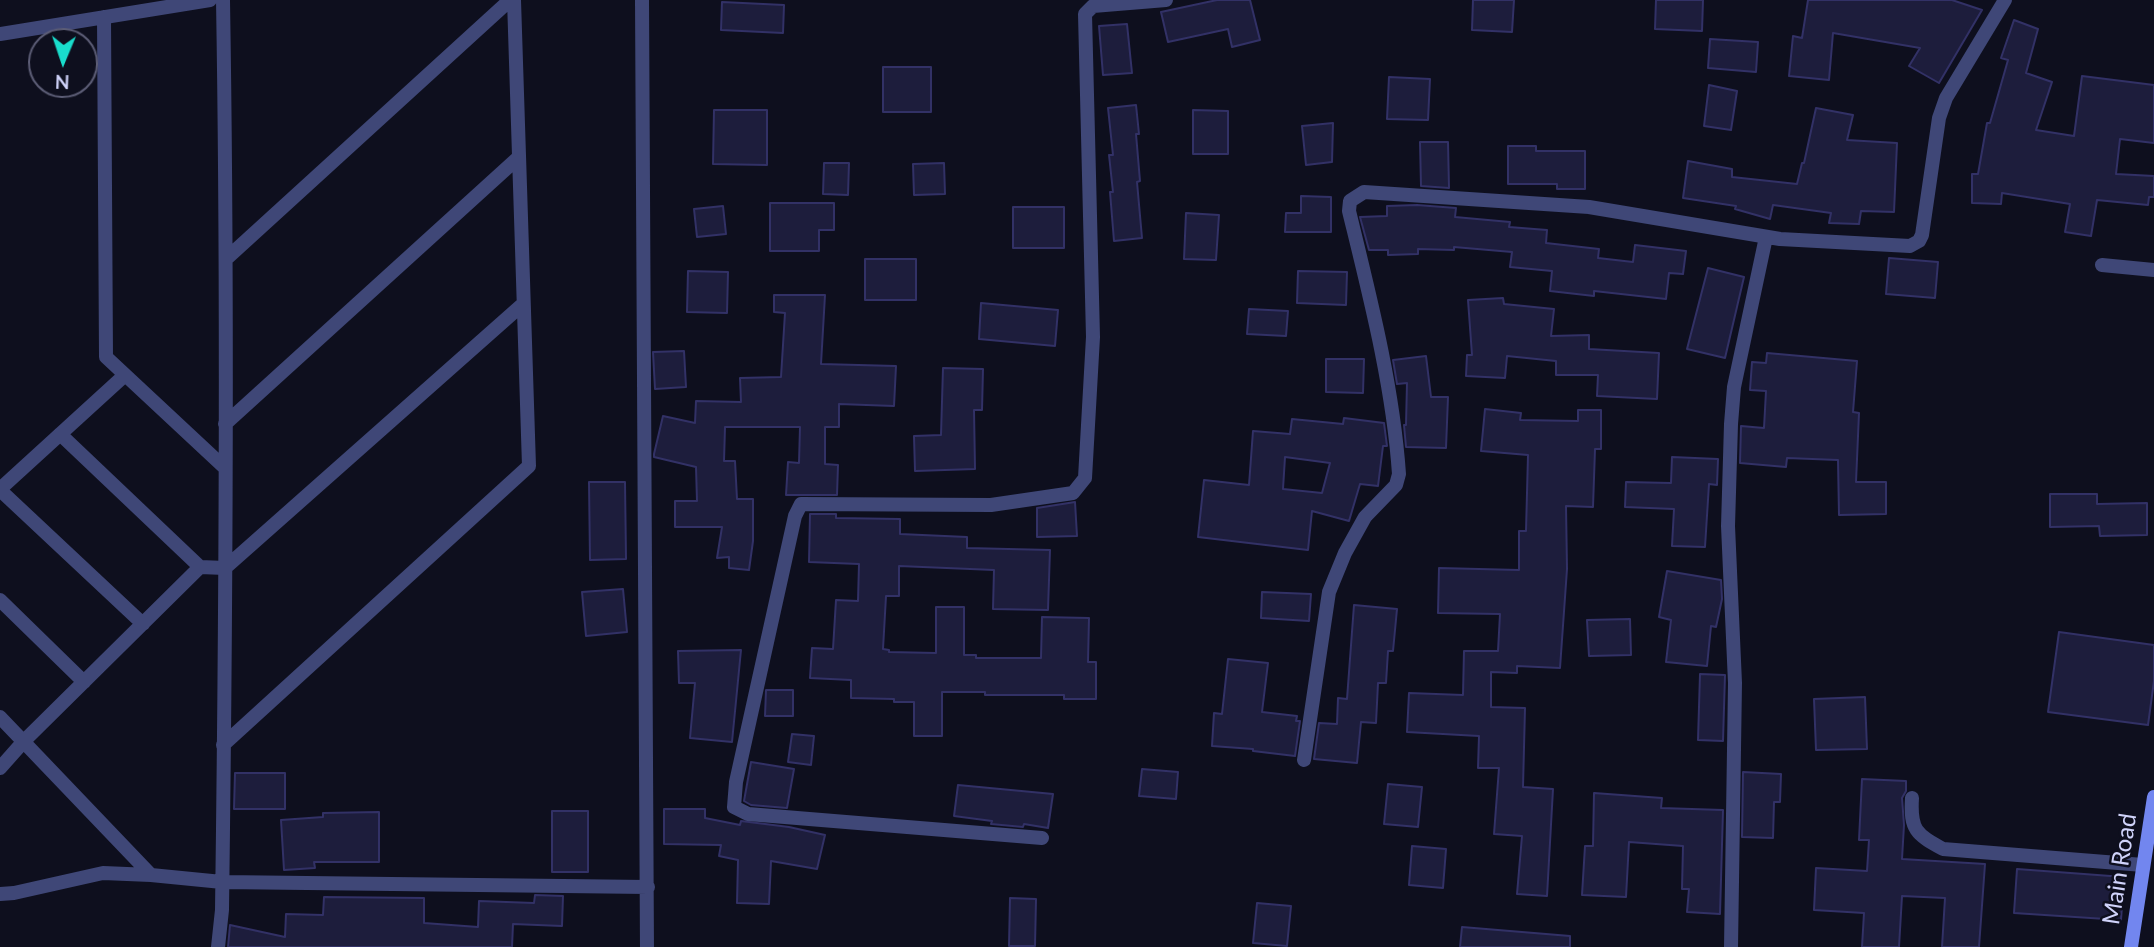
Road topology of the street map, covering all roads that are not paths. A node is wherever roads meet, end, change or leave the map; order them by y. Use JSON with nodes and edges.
{"nodes":[{"id":1,"x":210,"y":0,"type":"edge"},
{"id":2,"x":223,"y":0,"type":"edge"},
{"id":3,"x":512,"y":0,"type":"edge"},
{"id":4,"x":642,"y":0,"type":"edge"},
{"id":5,"x":1166,"y":0,"type":"edge"},
{"id":6,"x":2005,"y":0,"type":"edge"},
{"id":7,"x":104,"y":17,"type":"junction"},
{"id":8,"x":0,"y":34,"type":"edge"},
{"id":9,"x":519,"y":157,"type":"junction"},
{"id":10,"x":1766,"y":237,"type":"junction"},
{"id":11,"x":226,"y":259,"type":"junction"},
{"id":12,"x":2102,"y":265,"type":"dead end"},
{"id":13,"x":2154,"y":270,"type":"edge"},
{"id":14,"x":523,"y":304,"type":"junction"},
{"id":15,"x":125,"y":374,"type":"junction"},
{"id":16,"x":225,"y":424,"type":"junction"},
{"id":17,"x":60,"y":434,"type":"junction"},
{"id":18,"x":225,"y":468,"type":"junction"},
{"id":19,"x":0,"y":490,"type":"edge"},
{"id":20,"x":200,"y":567,"type":"junction"},
{"id":21,"x":225,"y":568,"type":"junction"},
{"id":22,"x":0,"y":600,"type":"edge"},
{"id":23,"x":143,"y":624,"type":"junction"},
{"id":24,"x":84,"y":682,"type":"junction"},
{"id":25,"x":0,"y":717,"type":"edge"},
{"id":26,"x":23,"y":741,"type":"junction"},
{"id":27,"x":223,"y":745,"type":"junction"},
{"id":28,"x":1304,"y":760,"type":"dead end"},
{"id":29,"x":0,"y":768,"type":"edge"},
{"id":30,"x":2154,"y":797,"type":"edge"},
{"id":31,"x":1912,"y":798,"type":"dead end"},
{"id":32,"x":1042,"y":838,"type":"dead end"},
{"id":33,"x":2143,"y":865,"type":"junction"},
{"id":34,"x":151,"y":875,"type":"junction"},
{"id":35,"x":222,"y":882,"type":"junction"},
{"id":36,"x":648,"y":887,"type":"junction"},
{"id":37,"x":0,"y":894,"type":"edge"},
{"id":38,"x":218,"y":947,"type":"edge"},
{"id":39,"x":647,"y":947,"type":"edge"},
{"id":40,"x":1731,"y":947,"type":"edge"},
{"id":41,"x":2131,"y":947,"type":"edge"}],
"edges":[{"from":1,"to":7,"type":"street"},
{"from":2,"to":11,"type":"street"},
{"from":3,"to":9,"type":"street"},
{"from":3,"to":11,"type":"street"},
{"from":4,"to":36,"type":"street"},
{"from":5,"to":32,"type":"street"},
{"from":6,"to":10,"type":"street"},
{"from":7,"to":8,"type":"street"},
{"from":7,"to":15,"type":"street"},
{"from":9,"to":14,"type":"street"},
{"from":9,"to":16,"type":"street"},
{"from":10,"to":28,"type":"street"},
{"from":10,"to":40,"type":"street"},
{"from":11,"to":16,"type":"street"},
{"from":12,"to":13,"type":"street"},
{"from":14,"to":21,"type":"street"},
{"from":14,"to":27,"type":"street"},
{"from":15,"to":17,"type":"street"},
{"from":15,"to":18,"type":"street"},
{"from":16,"to":18,"type":"street"},
{"from":17,"to":19,"type":"street"},
{"from":17,"to":20,"type":"street"},
{"from":18,"to":21,"type":"street"},
{"from":19,"to":23,"type":"street"},
{"from":20,"to":21,"type":"street"},
{"from":20,"to":23,"type":"street"},
{"from":21,"to":27,"type":"street"},
{"from":22,"to":24,"type":"street"},
{"from":23,"to":24,"type":"street"},
{"from":24,"to":26,"type":"street"},
{"from":25,"to":26,"type":"street"},
{"from":26,"to":29,"type":"street"},
{"from":26,"to":34,"type":"street"},
{"from":27,"to":35,"type":"street"},
{"from":30,"to":33,"type":"main road","name":"Main Road"},
{"from":31,"to":33,"type":"street"},
{"from":33,"to":41,"type":"main road","name":"Main Road"},
{"from":34,"to":35,"type":"street"},
{"from":34,"to":37,"type":"street"},
{"from":35,"to":36,"type":"street"},
{"from":35,"to":38,"type":"street"},
{"from":36,"to":39,"type":"street"}]}
